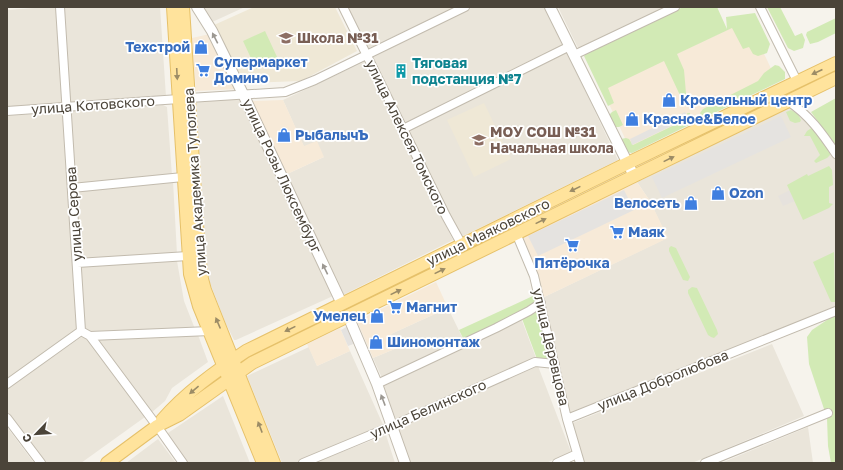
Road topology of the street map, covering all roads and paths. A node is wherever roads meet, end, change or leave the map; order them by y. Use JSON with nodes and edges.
{"nodes":[{"id":1,"x":60,"y":7,"type":"edge"},
{"id":2,"x":173,"y":7,"type":"edge"},
{"id":3,"x":183,"y":7,"type":"edge"},
{"id":4,"x":197,"y":7,"type":"edge"},
{"id":5,"x":343,"y":7,"type":"edge"},
{"id":6,"x":465,"y":7,"type":"edge"},
{"id":7,"x":550,"y":7,"type":"edge"},
{"id":8,"x":675,"y":7,"type":"edge"},
{"id":9,"x":760,"y":7,"type":"edge"},
{"id":10,"x":572,"y":51,"type":"junction"},
{"id":11,"x":366,"y":54,"type":"junction"},
{"id":12,"x":836,"y":63,"type":"edge"},
{"id":13,"x":836,"y":78,"type":"edge"},
{"id":14,"x":797,"y":81,"type":"junction"},
{"id":15,"x":243,"y":94,"type":"junction"},
{"id":16,"x":184,"y":98,"type":"junction"},
{"id":17,"x":788,"y":100,"type":"junction"},
{"id":18,"x":67,"y":107,"type":"junction"},
{"id":19,"x":7,"y":111,"type":"edge"},
{"id":20,"x":403,"y":129,"type":"junction"},
{"id":21,"x":836,"y":154,"type":"edge"},
{"id":22,"x":628,"y":163,"type":"junction"},
{"id":23,"x":634,"y":176,"type":"junction"},
{"id":24,"x":183,"y":177,"type":"junction"},
{"id":25,"x":72,"y":188,"type":"junction"},
{"id":26,"x":516,"y":233,"type":"junction"},
{"id":27,"x":462,"y":245,"type":"junction"},
{"id":28,"x":188,"y":256,"type":"junction"},
{"id":29,"x":77,"y":263,"type":"junction"},
{"id":30,"x":541,"y":303,"type":"junction"},
{"id":31,"x":342,"y":304,"type":"junction"},
{"id":32,"x":836,"y":311,"type":"edge"},
{"id":33,"x":348,"y":316,"type":"junction"},
{"id":34,"x":81,"y":331,"type":"junction"},
{"id":35,"x":210,"y":331,"type":"junction"},
{"id":36,"x":90,"y":336,"type":"junction"},
{"id":37,"x":228,"y":362,"type":"junction"},
{"id":38,"x":555,"y":364,"type":"junction"},
{"id":39,"x":234,"y":376,"type":"junction"},
{"id":40,"x":7,"y":384,"type":"edge"},
{"id":41,"x":377,"y":384,"type":"junction"},
{"id":42,"x":828,"y":413,"type":"dead end"},
{"id":43,"x":7,"y":418,"type":"edge"},
{"id":44,"x":567,"y":419,"type":"junction"},
{"id":45,"x":157,"y":426,"type":"junction"},
{"id":46,"x":392,"y":426,"type":"junction"},
{"id":47,"x":577,"y":454,"type":"junction"},
{"id":48,"x":40,"y":463,"type":"edge"},
{"id":49,"x":107,"y":463,"type":"edge"},
{"id":50,"x":183,"y":463,"type":"edge"},
{"id":51,"x":262,"y":463,"type":"edge"},
{"id":52,"x":274,"y":463,"type":"edge"},
{"id":53,"x":303,"y":463,"type":"edge"},
{"id":54,"x":405,"y":463,"type":"edge"},
{"id":55,"x":557,"y":463,"type":"edge"},
{"id":56,"x":580,"y":463,"type":"edge"},
{"id":57,"x":705,"y":463,"type":"edge"}],
"edges":[{"from":1,"to":18,"type":"street","name":"улица Серова"},
{"from":2,"to":16,"type":"main road","name":"улица Академика Туполева","one_way":true},
{"from":3,"to":16,"type":"main road","name":"улица Академика Туполева"},
{"from":15,"to":4,"type":"street","name":"улица Розы Люксембург","one_way":true},
{"from":5,"to":11,"type":"street","name":"улица Алексея Томского"},
{"from":6,"to":11,"type":"street","name":"улица Котовского"},
{"from":7,"to":10,"type":"street"},
{"from":8,"to":10,"type":"street"},
{"from":9,"to":14,"type":"street"},
{"from":10,"to":20,"type":"street"},
{"from":10,"to":22,"type":"street"},
{"from":11,"to":15,"type":"street","name":"улица Котовского"},
{"from":11,"to":20,"type":"street","name":"улица Алексея Томского"},
{"from":12,"to":14,"type":"main road","name":"улица Маяковского","one_way":true},
{"from":13,"to":17,"type":"main road","name":"улица Маяковского"},
{"from":14,"to":22,"type":"main road","name":"улица Маяковского"},
{"from":15,"to":16,"type":"street","name":"улица Котовского"},
{"from":31,"to":15,"type":"street","name":"улица Розы Люксембург","one_way":true},
{"from":16,"to":18,"type":"street","name":"улица Котовского"},
{"from":16,"to":24,"type":"main road","name":"улица Академика Туполева"},
{"from":37,"to":16,"type":"main road","name":"улица Академика Туполева","one_way":true},
{"from":17,"to":21,"type":"street"},
{"from":23,"to":17,"type":"main road","name":"улица Маяковского","one_way":true},
{"from":18,"to":19,"type":"street","name":"улица Котовского"},
{"from":18,"to":25,"type":"street","name":"улица Серова"},
{"from":20,"to":27,"type":"street","name":"улица Алексея Томского"},
{"from":22,"to":23,"type":"street"},
{"from":22,"to":27,"type":"main road","name":"улица Маяковского","one_way":true},
{"from":26,"to":23,"type":"main road","name":"улица Маяковского","one_way":true},
{"from":24,"to":25,"type":"street"},
{"from":24,"to":28,"type":"main road","name":"улица Академика Туполева"},
{"from":25,"to":29,"type":"street","name":"улица Серова"},
{"from":26,"to":30,"type":"street","name":"улица Деревцова"},
{"from":33,"to":26,"type":"main road","name":"улица Маяковского","one_way":true},
{"from":27,"to":31,"type":"main road","name":"улица Маяковского"},
{"from":28,"to":29,"type":"street"},
{"from":28,"to":35,"type":"main road","name":"улица Академика Туполева"},
{"from":29,"to":34,"type":"street","name":"улица Серова"},
{"from":30,"to":38,"type":"street","name":"улица Деревцова"},
{"from":30,"to":41,"type":"street"},
{"from":31,"to":37,"type":"main road","name":"улица Маяковского","one_way":true},
{"from":32,"to":44,"type":"street","name":"улица Добролюбова"},
{"from":33,"to":39,"type":"main road","name":"улица Маяковского"},
{"from":33,"to":41,"type":"street"},
{"from":34,"to":36,"type":"street"},
{"from":34,"to":40,"type":"street"},
{"from":35,"to":36,"type":"street"},
{"from":35,"to":37,"type":"main road","name":"улица Академика Туполева"},
{"from":36,"to":45,"type":"street"},
{"from":37,"to":39,"type":"main road","name":"улица Академика Туполева"},
{"from":37,"to":45,"type":"main road","name":"улица Маяковского","one_way":true},
{"from":38,"to":44,"type":"street","name":"улица Деревцова"},
{"from":38,"to":46,"type":"street","name":"улица Белинского"},
{"from":39,"to":45,"type":"main road","name":"улица Маяковского"},
{"from":39,"to":51,"type":"main road","name":"улица Академика Туполева"},
{"from":52,"to":39,"type":"main road","name":"улица Академика Туполева","one_way":true},
{"from":46,"to":41,"type":"street","one_way":true},
{"from":42,"to":57,"type":"street"},
{"from":43,"to":48,"type":"street"},
{"from":44,"to":47,"type":"street","name":"улица Деревцова"},
{"from":45,"to":49,"type":"main road","name":"улица Маяковского"},
{"from":45,"to":50,"type":"street"},
{"from":46,"to":53,"type":"street","name":"улица Белинского"},
{"from":46,"to":54,"type":"street"},
{"from":47,"to":55,"type":"street"},
{"from":47,"to":56,"type":"street","name":"улица Деревцова"}]}
